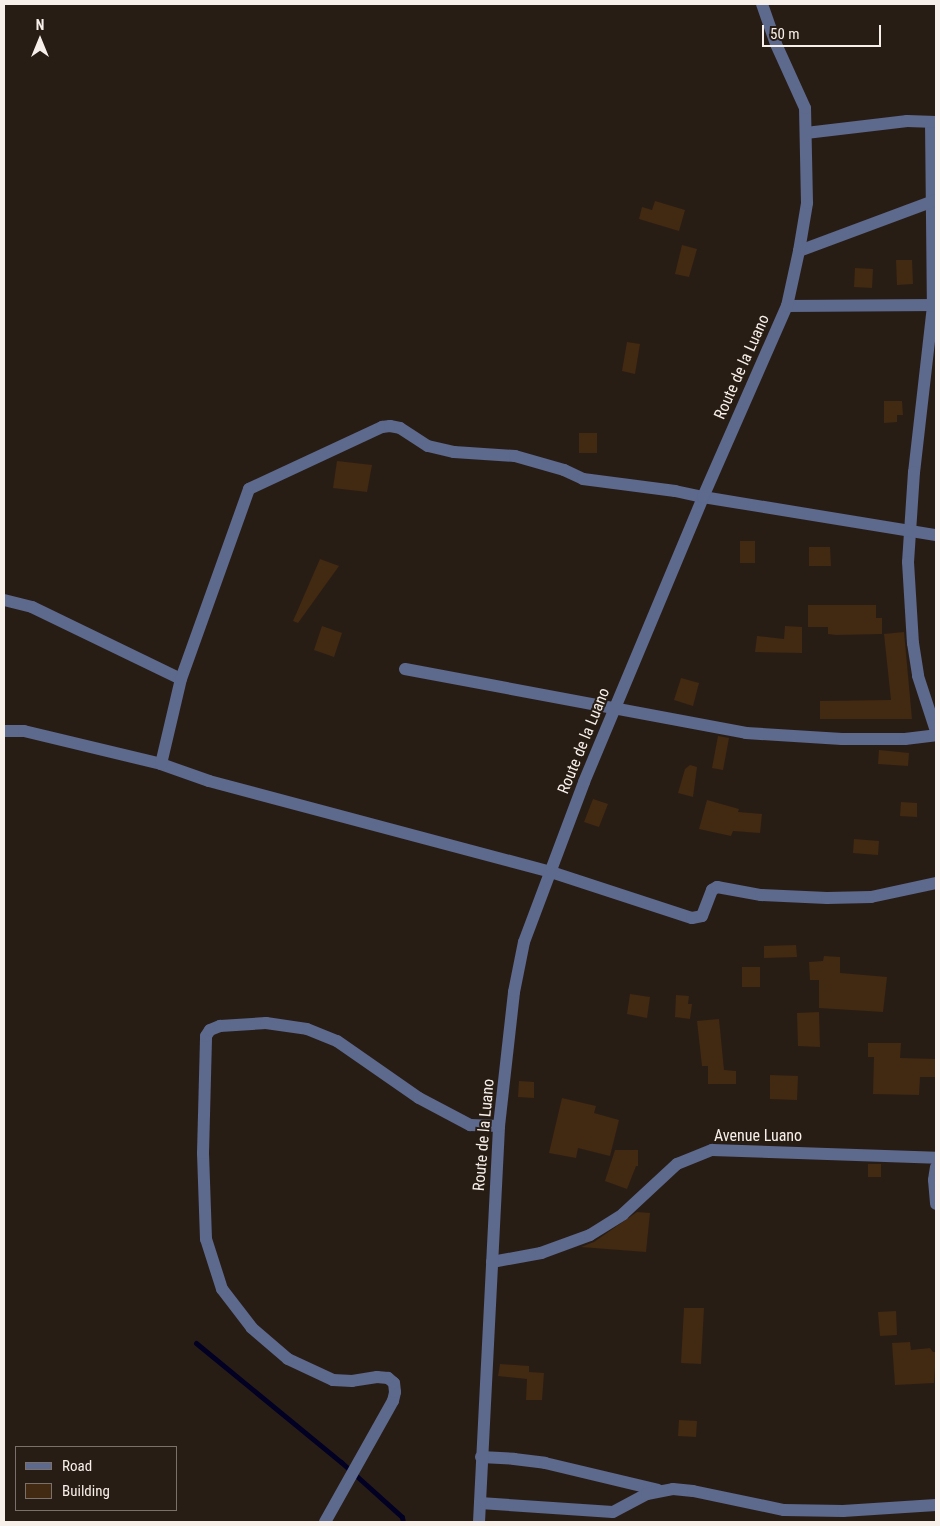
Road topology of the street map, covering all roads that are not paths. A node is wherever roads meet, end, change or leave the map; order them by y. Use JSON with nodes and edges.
{"nodes":[{"id":1,"x":762,"y":4,"type":"edge"},
{"id":2,"x":934,"y":122,"type":"edge"},
{"id":3,"x":806,"y":133,"type":"junction"},
{"id":4,"x":934,"y":201,"type":"edge"},
{"id":5,"x":799,"y":250,"type":"junction"},
{"id":6,"x":787,"y":306,"type":"junction"},
{"id":7,"x":935,"y":306,"type":"edge"},
{"id":8,"x":703,"y":497,"type":"junction"},
{"id":9,"x":909,"y":532,"type":"junction"},
{"id":10,"x":936,"y":535,"type":"edge"},
{"id":11,"x":4,"y":600,"type":"edge"},
{"id":12,"x":405,"y":669,"type":"dead end"},
{"id":13,"x":181,"y":679,"type":"junction"},
{"id":14,"x":615,"y":707,"type":"junction"},
{"id":15,"x":4,"y":731,"type":"edge"},
{"id":16,"x":936,"y":731,"type":"edge"},
{"id":17,"x":936,"y":735,"type":"edge"},
{"id":18,"x":161,"y":764,"type":"junction"},
{"id":19,"x":551,"y":872,"type":"junction"},
{"id":20,"x":936,"y":883,"type":"edge"},
{"id":21,"x":499,"y":1126,"type":"junction"},
{"id":22,"x":936,"y":1158,"type":"edge"},
{"id":23,"x":936,"y":1168,"type":"edge"},
{"id":24,"x":936,"y":1204,"type":"edge"},
{"id":25,"x":492,"y":1262,"type":"junction"},
{"id":26,"x":481,"y":1458,"type":"junction"},
{"id":27,"x":658,"y":1490,"type":"junction"},
{"id":28,"x":480,"y":1503,"type":"junction"},
{"id":29,"x":936,"y":1505,"type":"edge"},
{"id":30,"x":324,"y":1522,"type":"edge"},
{"id":31,"x":479,"y":1522,"type":"edge"}],
"edges":[{"from":1,"to":3,"type":"street","name":"Route de la Luano"},
{"from":2,"to":3,"type":"street"},
{"from":2,"to":4,"type":"street"},
{"from":3,"to":5,"type":"street","name":"Route de la Luano"},
{"from":4,"to":5,"type":"street"},
{"from":4,"to":7,"type":"street"},
{"from":5,"to":6,"type":"street","name":"Route de la Luano"},
{"from":6,"to":7,"type":"street"},
{"from":6,"to":8,"type":"street","name":"Route de la Luano"},
{"from":7,"to":9,"type":"street"},
{"from":8,"to":9,"type":"street"},
{"from":8,"to":13,"type":"street"},
{"from":8,"to":14,"type":"street","name":"Route de la Luano"},
{"from":9,"to":10,"type":"street"},
{"from":9,"to":16,"type":"street"},
{"from":11,"to":13,"type":"street"},
{"from":12,"to":14,"type":"street"},
{"from":13,"to":18,"type":"street"},
{"from":14,"to":17,"type":"street"},
{"from":14,"to":19,"type":"street","name":"Route de la Luano"},
{"from":15,"to":18,"type":"street"},
{"from":18,"to":19,"type":"street"},
{"from":19,"to":20,"type":"street"},
{"from":19,"to":21,"type":"street","name":"Route de la Luano"},
{"from":21,"to":25,"type":"street","name":"Route de la Luano"},
{"from":21,"to":30,"type":"street"},
{"from":22,"to":25,"type":"street","name":"Avenue Luano"},
{"from":23,"to":24,"type":"street"},
{"from":25,"to":26,"type":"street","name":"Route de la Luano"},
{"from":26,"to":27,"type":"street"},
{"from":26,"to":28,"type":"street","name":"Route de la Luano"},
{"from":27,"to":28,"type":"street"},
{"from":27,"to":29,"type":"street"},
{"from":28,"to":31,"type":"street","name":"Route de la Luano"}]}
